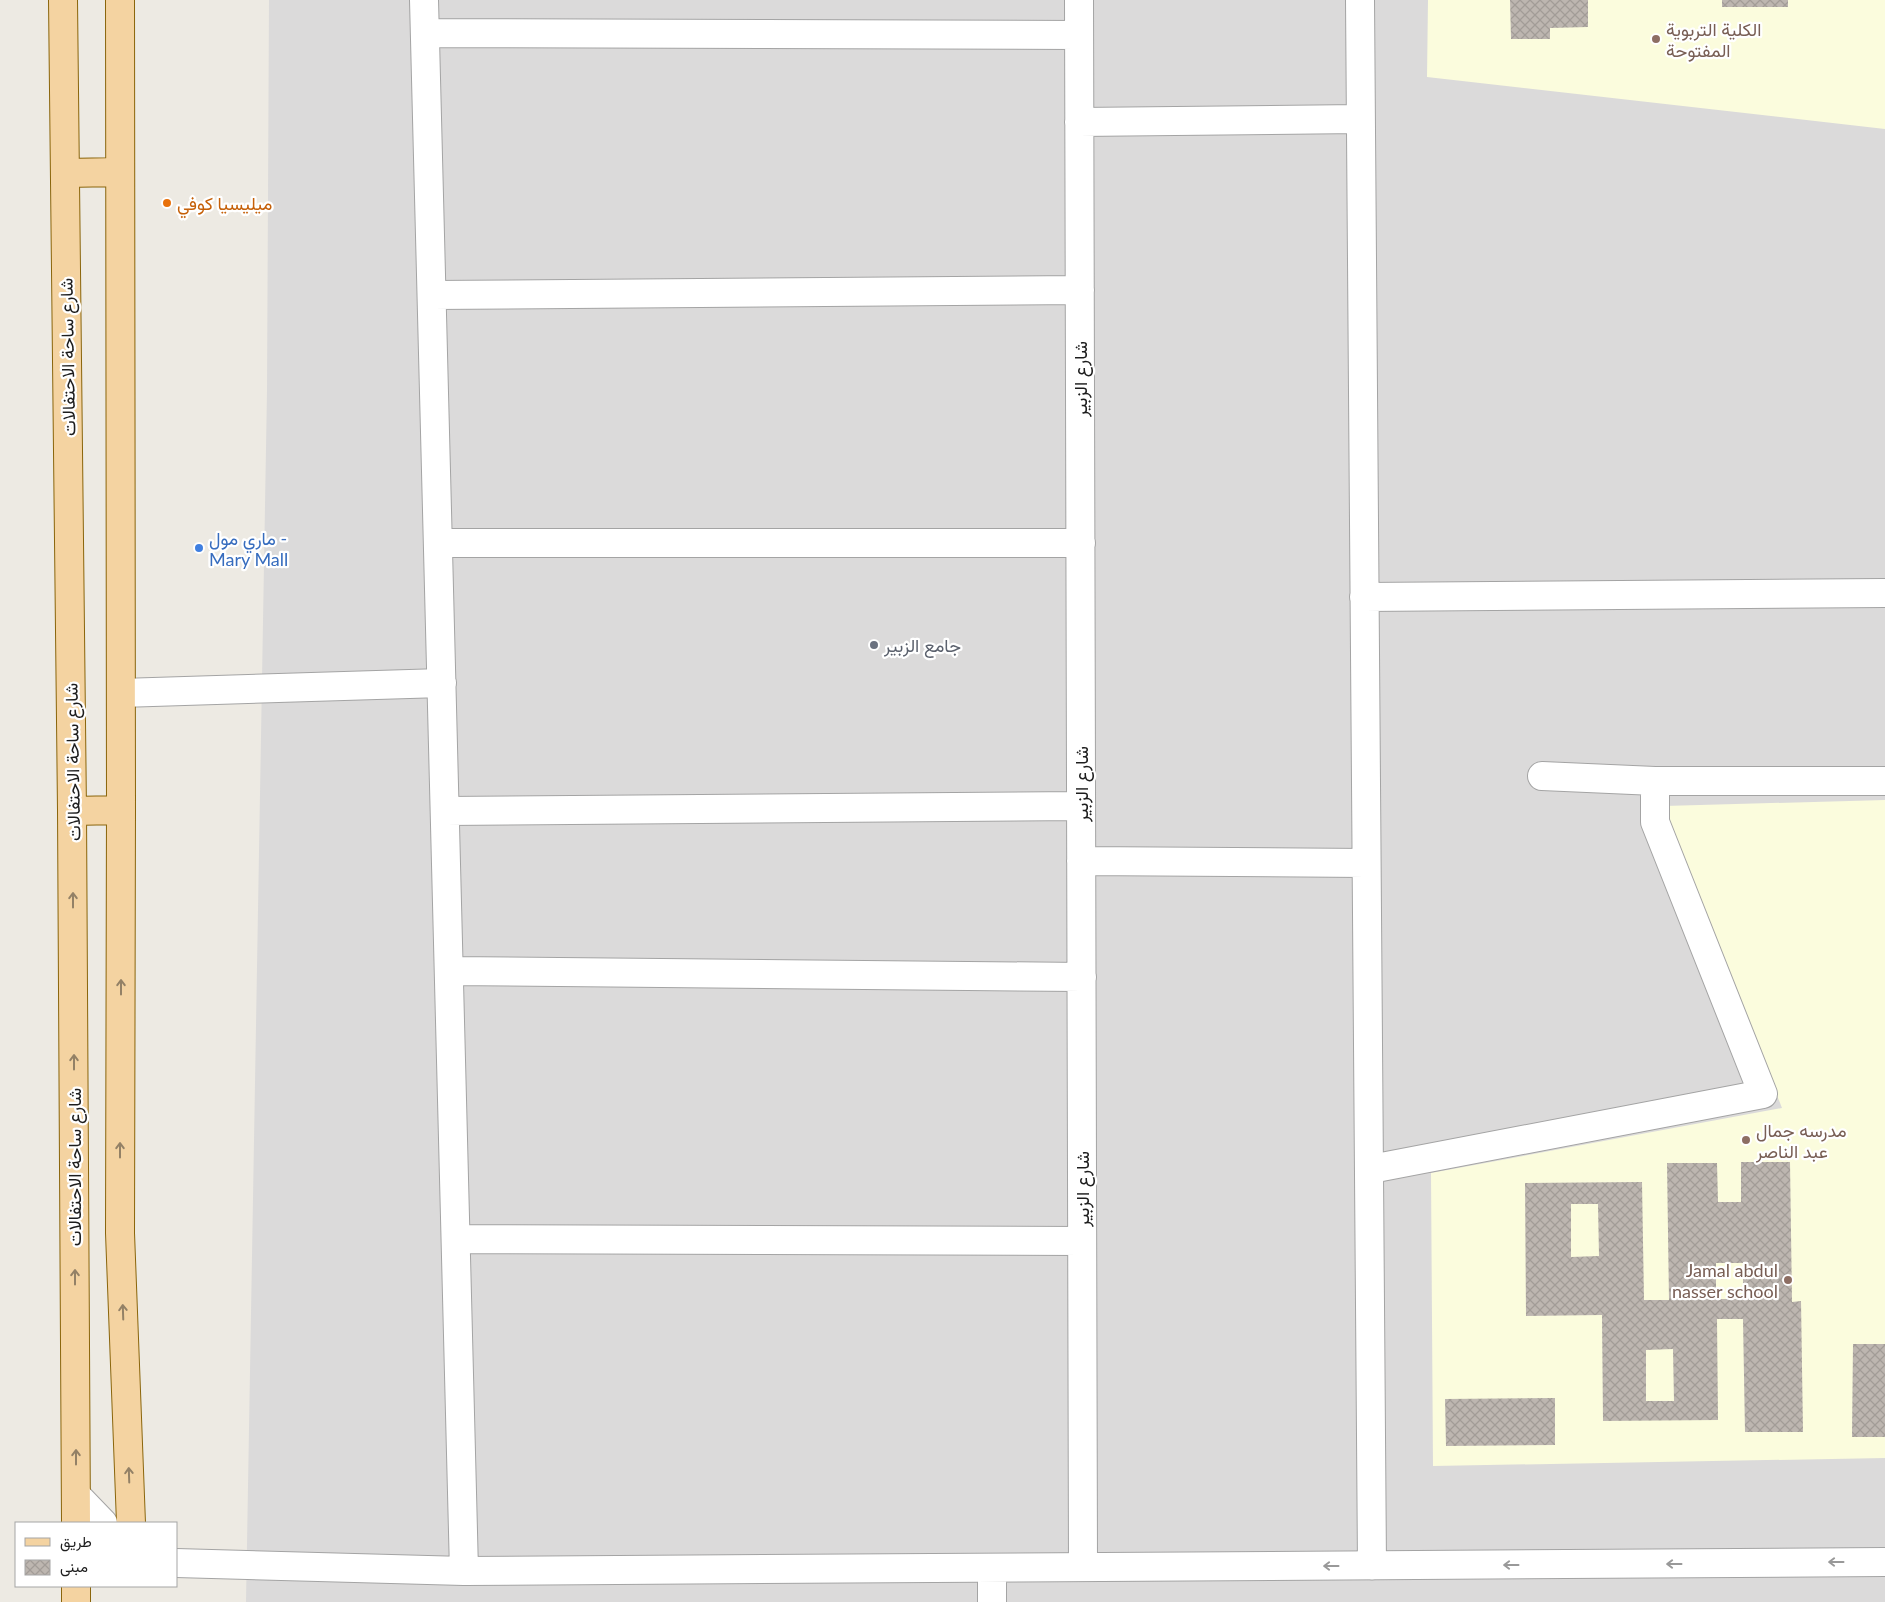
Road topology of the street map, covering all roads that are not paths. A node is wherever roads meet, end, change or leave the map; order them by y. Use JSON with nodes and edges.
{"nodes":[{"id":1,"x":63,"y":0,"type":"edge"},
{"id":2,"x":120,"y":0,"type":"edge"},
{"id":3,"x":424,"y":0,"type":"edge"},
{"id":4,"x":1079,"y":0,"type":"edge"},
{"id":5,"x":1360,"y":0,"type":"edge"},
{"id":6,"x":425,"y":32,"type":"junction"},
{"id":7,"x":1079,"y":35,"type":"junction"},
{"id":8,"x":1360,"y":120,"type":"junction"},
{"id":9,"x":1079,"y":122,"type":"junction"},
{"id":10,"x":120,"y":172,"type":"junction"},
{"id":11,"x":65,"y":173,"type":"junction"},
{"id":12,"x":1080,"y":290,"type":"junction"},
{"id":13,"x":432,"y":295,"type":"junction"},
{"id":14,"x":438,"y":543,"type":"junction"},
{"id":15,"x":1080,"y":543,"type":"junction"},
{"id":16,"x":1885,"y":593,"type":"edge"},
{"id":17,"x":1364,"y":597,"type":"junction"},
{"id":18,"x":442,"y":683,"type":"junction"},
{"id":19,"x":121,"y":693,"type":"junction"},
{"id":20,"x":1542,"y":776,"type":"dead end"},
{"id":21,"x":1656,"y":781,"type":"junction"},
{"id":22,"x":1885,"y":781,"type":"edge"},
{"id":23,"x":1081,"y":806,"type":"junction"},
{"id":24,"x":121,"y":810,"type":"junction"},
{"id":25,"x":72,"y":811,"type":"junction"},
{"id":26,"x":445,"y":811,"type":"junction"},
{"id":27,"x":1082,"y":861,"type":"junction"},
{"id":28,"x":1366,"y":863,"type":"junction"},
{"id":29,"x":449,"y":971,"type":"junction"},
{"id":30,"x":1082,"y":977,"type":"junction"},
{"id":31,"x":1371,"y":1170,"type":"junction"},
{"id":32,"x":456,"y":1239,"type":"junction"},
{"id":33,"x":1082,"y":1241,"type":"junction"},
{"id":34,"x":76,"y":1495,"type":"junction"},
{"id":35,"x":76,"y":1522,"type":"edge"},
{"id":36,"x":103,"y":1522,"type":"edge"},
{"id":37,"x":131,"y":1522,"type":"edge"},
{"id":38,"x":1885,"y":1562,"type":"edge"},
{"id":39,"x":178,"y":1563,"type":"edge"},
{"id":40,"x":1372,"y":1566,"type":"junction"},
{"id":41,"x":1083,"y":1567,"type":"junction"},
{"id":42,"x":992,"y":1568,"type":"junction"},
{"id":43,"x":464,"y":1571,"type":"junction"},
{"id":44,"x":76,"y":1587,"type":"edge"},
{"id":45,"x":76,"y":1602,"type":"edge"},
{"id":46,"x":992,"y":1602,"type":"edge"}],
"edges":[{"from":1,"to":11,"type":"main road","name":"شارع ساحة الاحتفالات"},
{"from":2,"to":10,"type":"main road"},
{"from":3,"to":6,"type":"street"},
{"from":4,"to":7,"type":"street","name":"شارع الزبير"},
{"from":5,"to":8,"type":"street"},
{"from":6,"to":7,"type":"street"},
{"from":6,"to":13,"type":"street"},
{"from":7,"to":9,"type":"street","name":"شارع الزبير"},
{"from":8,"to":9,"type":"street"},
{"from":8,"to":17,"type":"street"},
{"from":9,"to":12,"type":"street","name":"شارع الزبير"},
{"from":10,"to":11,"type":"main road"},
{"from":10,"to":19,"type":"main road"},
{"from":11,"to":25,"type":"main road","name":"شارع ساحة الاحتفالات"},
{"from":12,"to":13,"type":"street"},
{"from":12,"to":15,"type":"street","name":"شارع الزبير"},
{"from":13,"to":14,"type":"street"},
{"from":14,"to":15,"type":"street"},
{"from":14,"to":18,"type":"street"},
{"from":15,"to":23,"type":"street","name":"شارع الزبير"},
{"from":16,"to":17,"type":"street"},
{"from":17,"to":28,"type":"street"},
{"from":18,"to":19,"type":"street"},
{"from":18,"to":26,"type":"street"},
{"from":19,"to":24,"type":"main road"},
{"from":20,"to":21,"type":"street"},
{"from":21,"to":22,"type":"street"},
{"from":21,"to":31,"type":"street"},
{"from":23,"to":26,"type":"street"},
{"from":23,"to":27,"type":"street","name":"شارع الزبير"},
{"from":24,"to":25,"type":"main road"},
{"from":37,"to":24,"type":"main road","one_way":true},
{"from":34,"to":25,"type":"main road","name":"شارع ساحة الاحتفالات","one_way":true},
{"from":26,"to":29,"type":"street"},
{"from":27,"to":28,"type":"street"},
{"from":27,"to":30,"type":"street","name":"شارع الزبير"},
{"from":28,"to":31,"type":"street"},
{"from":29,"to":30,"type":"street"},
{"from":29,"to":32,"type":"street"},
{"from":30,"to":33,"type":"street","name":"شارع الزبير"},
{"from":31,"to":40,"type":"street"},
{"from":32,"to":33,"type":"street"},
{"from":32,"to":43,"type":"street"},
{"from":33,"to":41,"type":"street","name":"شارع الزبير"},
{"from":34,"to":35,"type":"main road","name":"شارع ساحة الاحتفالات"},
{"from":34,"to":36,"type":"street"},
{"from":38,"to":40,"type":"street","one_way":true},
{"from":39,"to":43,"type":"street"},
{"from":40,"to":41,"type":"street","one_way":true},
{"from":41,"to":42,"type":"street"},
{"from":42,"to":43,"type":"street"},
{"from":42,"to":46,"type":"street"},
{"from":44,"to":45,"type":"main road"}]}
